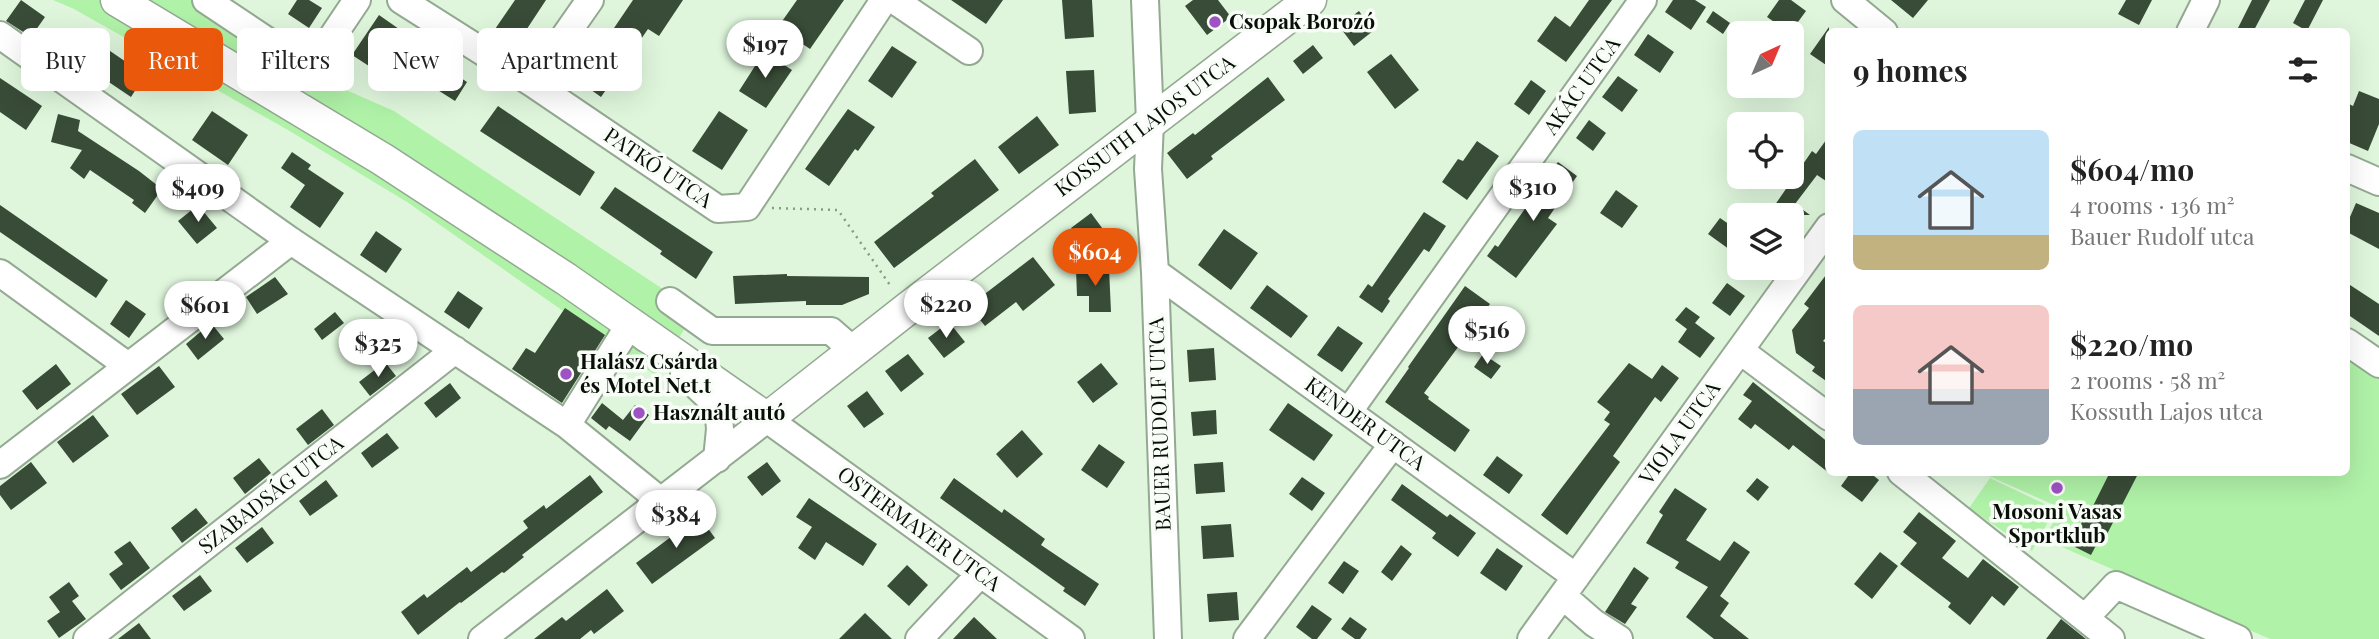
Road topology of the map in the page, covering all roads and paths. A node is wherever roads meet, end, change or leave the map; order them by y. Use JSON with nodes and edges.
{"nodes":[{"id":1,"x":117,"y":0,"type":"edge"},
{"id":2,"x":206,"y":0,"type":"edge"},
{"id":3,"x":357,"y":0,"type":"edge"},
{"id":4,"x":401,"y":0,"type":"edge"},
{"id":5,"x":590,"y":0,"type":"edge"},
{"id":6,"x":884,"y":0,"type":"edge"},
{"id":7,"x":894,"y":0,"type":"edge"},
{"id":8,"x":1145,"y":0,"type":"edge"},
{"id":9,"x":1310,"y":0,"type":"edge"},
{"id":10,"x":1643,"y":0,"type":"edge"},
{"id":11,"x":1846,"y":0,"type":"edge"},
{"id":12,"x":2206,"y":0,"type":"edge"},
{"id":13,"x":570,"y":28,"type":"edge"},
{"id":14,"x":1879,"y":28,"type":"edge"},
{"id":15,"x":2192,"y":28,"type":"edge"},
{"id":16,"x":0,"y":35,"type":"edge"},
{"id":17,"x":477,"y":48,"type":"edge"},
{"id":18,"x":969,"y":51,"type":"dead end"},
{"id":19,"x":544,"y":91,"type":"edge"},
{"id":20,"x":1150,"y":122,"type":"junction"},
{"id":21,"x":2350,"y":169,"type":"edge"},
{"id":22,"x":2379,"y":182,"type":"edge"},
{"id":23,"x":747,"y":206,"type":"junction"},
{"id":24,"x":1825,"y":233,"type":"edge"},
{"id":25,"x":291,"y":241,"type":"junction"},
{"id":26,"x":1155,"y":272,"type":"junction"},
{"id":27,"x":0,"y":273,"type":"edge"},
{"id":28,"x":670,"y":301,"type":"dead end"},
{"id":29,"x":907,"y":309,"type":"junction"},
{"id":30,"x":623,"y":332,"type":"junction"},
{"id":31,"x":2350,"y":344,"type":"edge"},
{"id":32,"x":455,"y":350,"type":"junction"},
{"id":33,"x":854,"y":351,"type":"junction"},
{"id":34,"x":1750,"y":358,"type":"dead end"},
{"id":35,"x":2379,"y":364,"type":"edge"},
{"id":36,"x":128,"y":366,"type":"junction"},
{"id":37,"x":823,"y":375,"type":"junction"},
{"id":38,"x":1349,"y":411,"type":"junction"},
{"id":39,"x":1825,"y":413,"type":"edge"},
{"id":40,"x":767,"y":419,"type":"junction"},
{"id":41,"x":567,"y":425,"type":"junction"},
{"id":42,"x":1393,"y":444,"type":"junction"},
{"id":43,"x":717,"y":459,"type":"junction"},
{"id":44,"x":0,"y":465,"type":"edge"},
{"id":45,"x":1906,"y":476,"type":"edge"},
{"id":46,"x":662,"y":502,"type":"junction"},
{"id":47,"x":980,"y":574,"type":"junction"},
{"id":48,"x":1569,"y":586,"type":"junction"},
{"id":49,"x":2085,"y":618,"type":"junction"},
{"id":50,"x":87,"y":639,"type":"edge"},
{"id":51,"x":482,"y":639,"type":"edge"},
{"id":52,"x":919,"y":639,"type":"edge"},
{"id":53,"x":1071,"y":639,"type":"edge"},
{"id":54,"x":1168,"y":639,"type":"edge"},
{"id":55,"x":1247,"y":639,"type":"edge"},
{"id":56,"x":1531,"y":639,"type":"edge"},
{"id":57,"x":1619,"y":639,"type":"edge"},
{"id":58,"x":2111,"y":639,"type":"edge"},
{"id":59,"x":2238,"y":639,"type":"edge"}],
"edges":[{"from":1,"to":30,"type":"main road"},
{"from":2,"to":3,"type":"street"},
{"from":4,"to":17,"type":"street","name":"PATKÓ UTCA"},
{"from":5,"to":13,"type":"street"},
{"from":6,"to":23,"type":"street"},
{"from":7,"to":18,"type":"street"},
{"from":8,"to":20,"type":"street","name":"BAUER RUDOLF UTCA"},
{"from":9,"to":20,"type":"main road","name":"KOSSUTH LAJOS UTCA"},
{"from":10,"to":38,"type":"street","name":"AKÁC UTCA"},
{"from":11,"to":14,"type":"street"},
{"from":12,"to":15,"type":"street"},
{"from":16,"to":25,"type":"street"},
{"from":19,"to":23,"type":"street","name":"PATKÓ UTCA"},
{"from":20,"to":26,"type":"street","name":"BAUER RUDOLF UTCA"},
{"from":20,"to":29,"type":"main road","name":"KOSSUTH LAJOS UTCA"},
{"from":21,"to":22,"type":"street"},
{"from":23,"to":29,"type":"path"},
{"from":24,"to":48,"type":"street","name":"VIOLA UTCA"},
{"from":25,"to":32,"type":"street"},
{"from":25,"to":36,"type":"street"},
{"from":26,"to":38,"type":"street","name":"KENDER UTCA"},
{"from":26,"to":54,"type":"street","name":"BAUER RUDOLF UTCA"},
{"from":27,"to":36,"type":"street"},
{"from":28,"to":33,"type":"street"},
{"from":29,"to":33,"type":"main road","name":"KOSSUTH LAJOS UTCA"},
{"from":30,"to":37,"type":"main road"},
{"from":30,"to":40,"type":"main road"},
{"from":30,"to":41,"type":"street"},
{"from":30,"to":43,"type":"street"},
{"from":31,"to":35,"type":"street"},
{"from":32,"to":41,"type":"street"},
{"from":32,"to":50,"type":"street","name":"SZABADSÁG UTCA"},
{"from":33,"to":37,"type":"main road","name":"KOSSUTH LAJOS UTCA"},
{"from":34,"to":39,"type":"street"},
{"from":36,"to":44,"type":"street"},
{"from":37,"to":40,"type":"main road","name":"KOSSUTH LAJOS UTCA"},
{"from":38,"to":42,"type":"street","name":"KENDER UTCA"},
{"from":40,"to":43,"type":"street","name":"KOSSUTH LAJOS UTCA"},
{"from":40,"to":47,"type":"street","name":"OSTERMAYER UTCA"},
{"from":41,"to":46,"type":"street"},
{"from":42,"to":48,"type":"street","name":"KENDER UTCA"},
{"from":42,"to":55,"type":"street"},
{"from":43,"to":46,"type":"street","name":"KOSSUTH LAJOS UTCA"},
{"from":45,"to":49,"type":"street"},
{"from":46,"to":51,"type":"street","name":"KOSSUTH LAJOS UTCA"},
{"from":47,"to":52,"type":"street"},
{"from":47,"to":53,"type":"street","name":"OSTERMAYER UTCA"},
{"from":48,"to":56,"type":"street","name":"VIOLA UTCA"},
{"from":48,"to":57,"type":"street","name":"KENDER UTCA"},
{"from":49,"to":58,"type":"street"},
{"from":49,"to":59,"type":"street"}]}
